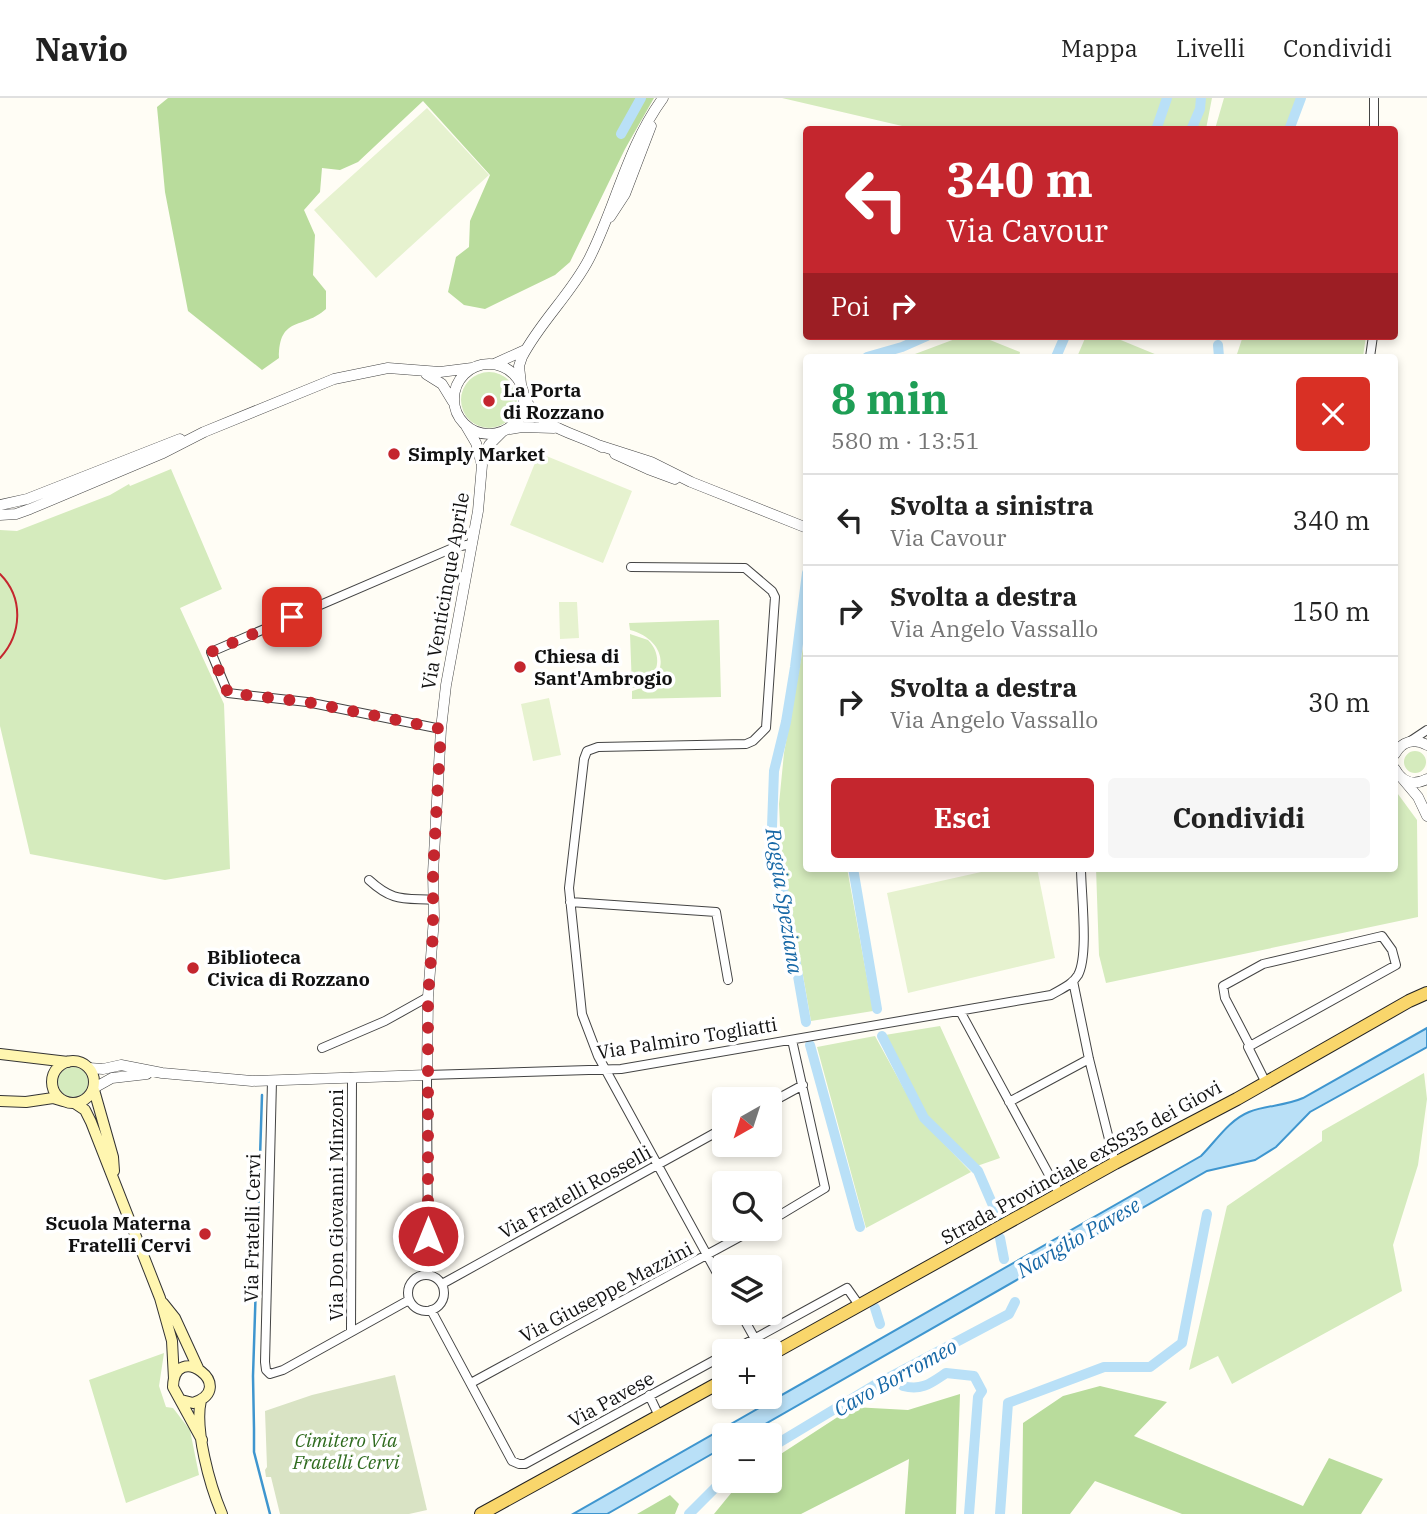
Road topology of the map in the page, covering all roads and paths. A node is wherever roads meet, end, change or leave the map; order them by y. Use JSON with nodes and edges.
{"nodes":[{"id":1,"x":664,"y":98,"type":"edge"},
{"id":2,"x":1374,"y":98,"type":"edge"},
{"id":3,"x":1374,"y":126,"type":"edge"},
{"id":4,"x":526,"y":350,"type":"junction"},
{"id":5,"x":494,"y":365,"type":"junction"},
{"id":6,"x":472,"y":368,"type":"junction"},
{"id":7,"x":419,"y":371,"type":"junction"},
{"id":8,"x":522,"y":389,"type":"junction"},
{"id":9,"x":454,"y":404,"type":"junction"},
{"id":10,"x":466,"y":426,"type":"junction"},
{"id":11,"x":558,"y":429,"type":"junction"},
{"id":12,"x":504,"y":431,"type":"junction"},
{"id":13,"x":204,"y":432,"type":"junction"},
{"id":14,"x":482,"y":460,"type":"junction"},
{"id":15,"x":0,"y":505,"type":"edge"},
{"id":16,"x":0,"y":514,"type":"edge"},
{"id":17,"x":803,"y":526,"type":"edge"},
{"id":18,"x":472,"y":544,"type":"junction"},
{"id":19,"x":631,"y":566,"type":"dead end"},
{"id":20,"x":441,"y":729,"type":"junction"},
{"id":21,"x":1427,"y":730,"type":"edge"},
{"id":22,"x":1402,"y":744,"type":"edge"},
{"id":23,"x":1427,"y":745,"type":"edge"},
{"id":24,"x":1398,"y":773,"type":"edge"},
{"id":25,"x":1398,"y":773,"type":"edge"},
{"id":26,"x":1427,"y":779,"type":"edge"},
{"id":27,"x":1427,"y":816,"type":"edge"},
{"id":28,"x":1081,"y":872,"type":"edge"},
{"id":29,"x":369,"y":880,"type":"dead end"},
{"id":30,"x":433,"y":900,"type":"junction"},
{"id":31,"x":570,"y":902,"type":"junction"},
{"id":32,"x":728,"y":980,"type":"dead end"},
{"id":33,"x":1073,"y":981,"type":"junction"},
{"id":34,"x":1427,"y":982,"type":"edge"},
{"id":35,"x":1427,"y":993,"type":"edge"},
{"id":36,"x":428,"y":997,"type":"junction"},
{"id":37,"x":1409,"y":1001,"type":"junction"},
{"id":38,"x":960,"y":1011,"type":"junction"},
{"id":39,"x":792,"y":1040,"type":"junction"},
{"id":40,"x":1250,"y":1046,"type":"junction"},
{"id":41,"x":322,"y":1048,"type":"dead end"},
{"id":42,"x":0,"y":1054,"type":"edge"},
{"id":43,"x":1089,"y":1059,"type":"junction"},
{"id":44,"x":68,"y":1062,"type":"junction"},
{"id":45,"x":89,"y":1068,"type":"junction"},
{"id":46,"x":606,"y":1070,"type":"junction"},
{"id":47,"x":162,"y":1073,"type":"junction"},
{"id":48,"x":427,"y":1075,"type":"junction"},
{"id":49,"x":352,"y":1077,"type":"junction"},
{"id":50,"x":272,"y":1081,"type":"junction"},
{"id":51,"x":1266,"y":1083,"type":"junction"},
{"id":52,"x":803,"y":1085,"type":"junction"},
{"id":53,"x":94,"y":1089,"type":"junction"},
{"id":54,"x":782,"y":1096,"type":"edge"},
{"id":55,"x":0,"y":1101,"type":"edge"},
{"id":56,"x":63,"y":1101,"type":"junction"},
{"id":57,"x":1009,"y":1102,"type":"junction"},
{"id":58,"x":76,"y":1104,"type":"junction"},
{"id":59,"x":712,"y":1135,"type":"edge"},
{"id":60,"x":1115,"y":1163,"type":"junction"},
{"id":61,"x":658,"y":1164,"type":"junction"},
{"id":62,"x":115,"y":1178,"type":"junction"},
{"id":63,"x":1059,"y":1195,"type":"junction"},
{"id":64,"x":782,"y":1214,"type":"edge"},
{"id":65,"x":732,"y":1241,"type":"edge"},
{"id":66,"x":706,"y":1255,"type":"junction"},
{"id":67,"x":712,"y":1265,"type":"edge"},
{"id":68,"x":428,"y":1274,"type":"junction"},
{"id":69,"x":442,"y":1284,"type":"junction"},
{"id":70,"x":160,"y":1298,"type":"junction"},
{"id":71,"x":409,"y":1300,"type":"junction"},
{"id":72,"x":859,"y":1305,"type":"junction"},
{"id":73,"x":431,"y":1310,"type":"junction"},
{"id":74,"x":747,"y":1325,"type":"edge"},
{"id":75,"x":351,"y":1332,"type":"junction"},
{"id":76,"x":755,"y":1339,"type":"joint"},
{"id":77,"x":782,"y":1348,"type":"edge"},
{"id":78,"x":712,"y":1361,"type":"edge"},
{"id":79,"x":198,"y":1368,"type":"junction"},
{"id":80,"x":174,"y":1379,"type":"junction"},
{"id":81,"x":471,"y":1383,"type":"junction"},
{"id":82,"x":712,"y":1387,"type":"edge"},
{"id":83,"x":649,"y":1395,"type":"junction"},
{"id":84,"x":181,"y":1400,"type":"junction"},
{"id":85,"x":201,"y":1400,"type":"junction"},
{"id":86,"x":659,"y":1416,"type":"junction"},
{"id":87,"x":202,"y":1440,"type":"junction"},
{"id":88,"x":215,"y":1497,"type":"junction"},
{"id":89,"x":215,"y":1514,"type":"edge"},
{"id":90,"x":222,"y":1514,"type":"edge"},
{"id":91,"x":481,"y":1514,"type":"edge"}],
"edges":[{"from":1,"to":4,"type":"street"},
{"from":2,"to":3,"type":"street"},
{"from":4,"to":5,"type":"street"},
{"from":4,"to":8,"type":"street"},
{"from":5,"to":6,"type":"street"},
{"from":5,"to":8,"type":"street"},
{"from":6,"to":7,"type":"street"},
{"from":6,"to":9,"type":"street"},
{"from":7,"to":9,"type":"street"},
{"from":7,"to":13,"type":"street"},
{"from":8,"to":11,"type":"street"},
{"from":8,"to":12,"type":"street"},
{"from":9,"to":10,"type":"street"},
{"from":10,"to":12,"type":"street"},
{"from":10,"to":14,"type":"street","name":"Via Venticinque Aprile"},
{"from":11,"to":12,"type":"street"},
{"from":11,"to":17,"type":"street"},
{"from":12,"to":14,"type":"street"},
{"from":13,"to":15,"type":"street"},
{"from":13,"to":16,"type":"street"},
{"from":14,"to":18,"type":"street","name":"Via Venticinque Aprile"},
{"from":18,"to":20,"type":"street","name":"Via Venticinque Aprile"},
{"from":18,"to":20,"type":"street"},
{"from":19,"to":31,"type":"street"},
{"from":20,"to":30,"type":"street","name":"Via Venticinque Aprile"},
{"from":21,"to":22,"type":"street"},
{"from":22,"to":23,"type":"street"},
{"from":24,"to":26,"type":"street"},
{"from":25,"to":27,"type":"street"},
{"from":28,"to":33,"type":"street","name":"Via Palmiro Togliatti"},
{"from":29,"to":30,"type":"street"},
{"from":30,"to":36,"type":"street","name":"Via Venticinque Aprile"},
{"from":31,"to":32,"type":"street"},
{"from":31,"to":46,"type":"street"},
{"from":33,"to":38,"type":"street","name":"Via Palmiro Togliatti"},
{"from":33,"to":43,"type":"street"},
{"from":34,"to":37,"type":"main road"},
{"from":35,"to":37,"type":"main road"},
{"from":36,"to":41,"type":"street"},
{"from":36,"to":48,"type":"street","name":"Via Venticinque Aprile"},
{"from":37,"to":51,"type":"main road","name":"Strada Provinciale exSS35 dei Giovi"},
{"from":38,"to":39,"type":"street","name":"Via Palmiro Togliatti"},
{"from":38,"to":57,"type":"street"},
{"from":39,"to":46,"type":"street","name":"Via Palmiro Togliatti"},
{"from":39,"to":52,"type":"street"},
{"from":40,"to":40,"type":"street"},
{"from":40,"to":51,"type":"street"},
{"from":42,"to":44,"type":"main road"},
{"from":43,"to":57,"type":"street"},
{"from":43,"to":60,"type":"street"},
{"from":44,"to":45,"type":"main road"},
{"from":44,"to":56,"type":"main road"},
{"from":45,"to":47,"type":"street","name":"Via Palmiro Togliatti"},
{"from":45,"to":53,"type":"main road"},
{"from":46,"to":48,"type":"street","name":"Via Palmiro Togliatti"},
{"from":46,"to":61,"type":"street"},
{"from":47,"to":50,"type":"street","name":"Via Palmiro Togliatti"},
{"from":47,"to":53,"type":"street","name":"Via Palmiro Togliatti"},
{"from":48,"to":49,"type":"street","name":"Via Palmiro Togliatti"},
{"from":48,"to":68,"type":"street"},
{"from":49,"to":50,"type":"street","name":"Via Palmiro Togliatti"},
{"from":49,"to":75,"type":"street","name":"Via Don Giovanni Minzoni"},
{"from":50,"to":75,"type":"street","name":"Via Fratelli Cervi"},
{"from":51,"to":60,"type":"main road","name":"Strada Provinciale exSS35 dei Giovi"},
{"from":52,"to":54,"type":"street"},
{"from":52,"to":64,"type":"street"},
{"from":53,"to":58,"type":"main road"},
{"from":53,"to":62,"type":"main road"},
{"from":55,"to":56,"type":"main road"},
{"from":56,"to":58,"type":"main road"},
{"from":57,"to":63,"type":"street"},
{"from":58,"to":62,"type":"main road"},
{"from":59,"to":61,"type":"street","name":"Via Fratelli Rosselli"},
{"from":60,"to":63,"type":"main road","name":"Strada Provinciale exSS35 dei Giovi"},
{"from":61,"to":66,"type":"street"},
{"from":61,"to":69,"type":"street","name":"Via Fratelli Rosselli"},
{"from":62,"to":70,"type":"main road"},
{"from":63,"to":72,"type":"main road","name":"Strada Provinciale exSS35 dei Giovi"},
{"from":65,"to":66,"type":"street","name":"Via Giuseppe Mazzini"},
{"from":66,"to":67,"type":"street"},
{"from":66,"to":81,"type":"street","name":"Via Giuseppe Mazzini"},
{"from":68,"to":69,"type":"street"},
{"from":68,"to":71,"type":"street"},
{"from":69,"to":73,"type":"street"},
{"from":70,"to":79,"type":"main road"},
{"from":70,"to":80,"type":"main road"},
{"from":71,"to":73,"type":"street"},
{"from":71,"to":75,"type":"street"},
{"from":72,"to":76,"type":"street"},
{"from":72,"to":77,"type":"main road","name":"Strada Provinciale exSS35 dei Giovi"},
{"from":73,"to":81,"type":"street"},
{"from":74,"to":76,"type":"street"},
{"from":78,"to":83,"type":"street","name":"Via Pavese"},
{"from":79,"to":80,"type":"main road"},
{"from":79,"to":85,"type":"main road"},
{"from":80,"to":84,"type":"main road"},
{"from":81,"to":83,"type":"street","name":"Via Pavese"},
{"from":82,"to":86,"type":"main road"},
{"from":83,"to":86,"type":"street"},
{"from":84,"to":85,"type":"main road"},
{"from":84,"to":87,"type":"main road"},
{"from":85,"to":87,"type":"main road"},
{"from":86,"to":91,"type":"main road"},
{"from":87,"to":88,"type":"main road"},
{"from":88,"to":89,"type":"main road"},
{"from":88,"to":90,"type":"main road"}]}
